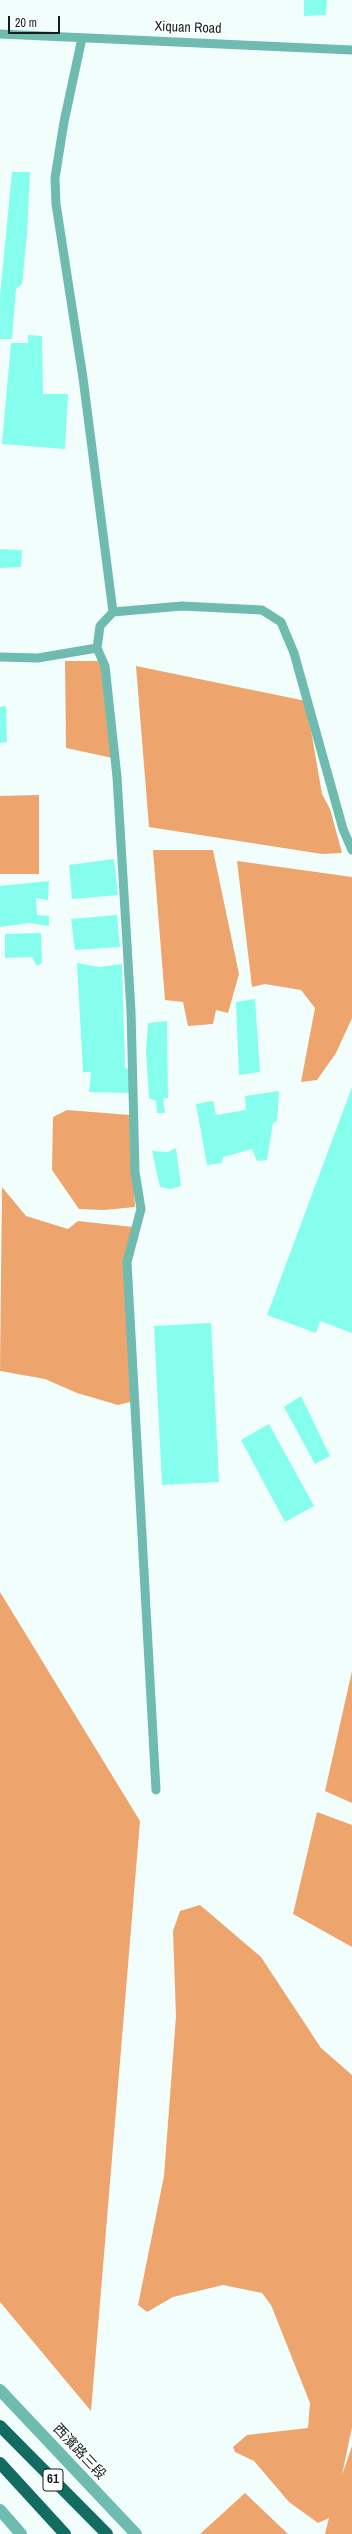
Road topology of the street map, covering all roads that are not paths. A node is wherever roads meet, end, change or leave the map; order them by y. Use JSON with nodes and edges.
{"nodes":[{"id":1,"x":0,"y":34,"type":"edge"},
{"id":2,"x":82,"y":38,"type":"junction"},
{"id":3,"x":352,"y":50,"type":"edge"},
{"id":4,"x":113,"y":612,"type":"junction"},
{"id":5,"x":97,"y":648,"type":"junction"},
{"id":6,"x":0,"y":657,"type":"edge"},
{"id":7,"x":352,"y":850,"type":"edge"},
{"id":8,"x":156,"y":1790,"type":"dead end"},
{"id":9,"x":0,"y":2390,"type":"edge"},
{"id":10,"x":0,"y":2426,"type":"edge"},
{"id":11,"x":0,"y":2463,"type":"edge"},
{"id":12,"x":0,"y":2510,"type":"edge"},
{"id":13,"x":21,"y":2534,"type":"edge"},
{"id":14,"x":65,"y":2534,"type":"edge"},
{"id":15,"x":107,"y":2534,"type":"edge"},
{"id":16,"x":136,"y":2534,"type":"edge"}],
"edges":[{"from":1,"to":2,"type":"lane","name":"Xiquan Road"},
{"from":2,"to":3,"type":"lane","name":"Xiquan Road"},
{"from":2,"to":4,"type":"lane"},
{"from":4,"to":5,"type":"lane"},
{"from":4,"to":7,"type":"lane"},
{"from":5,"to":6,"type":"lane"},
{"from":5,"to":8,"type":"lane"},
{"from":9,"to":16,"type":"street","name":"西濱路三段"},
{"from":10,"to":15,"type":"highway","number":"61"},
{"from":11,"to":14,"type":"highway","number":"61"},
{"from":12,"to":13,"type":"street"}]}
